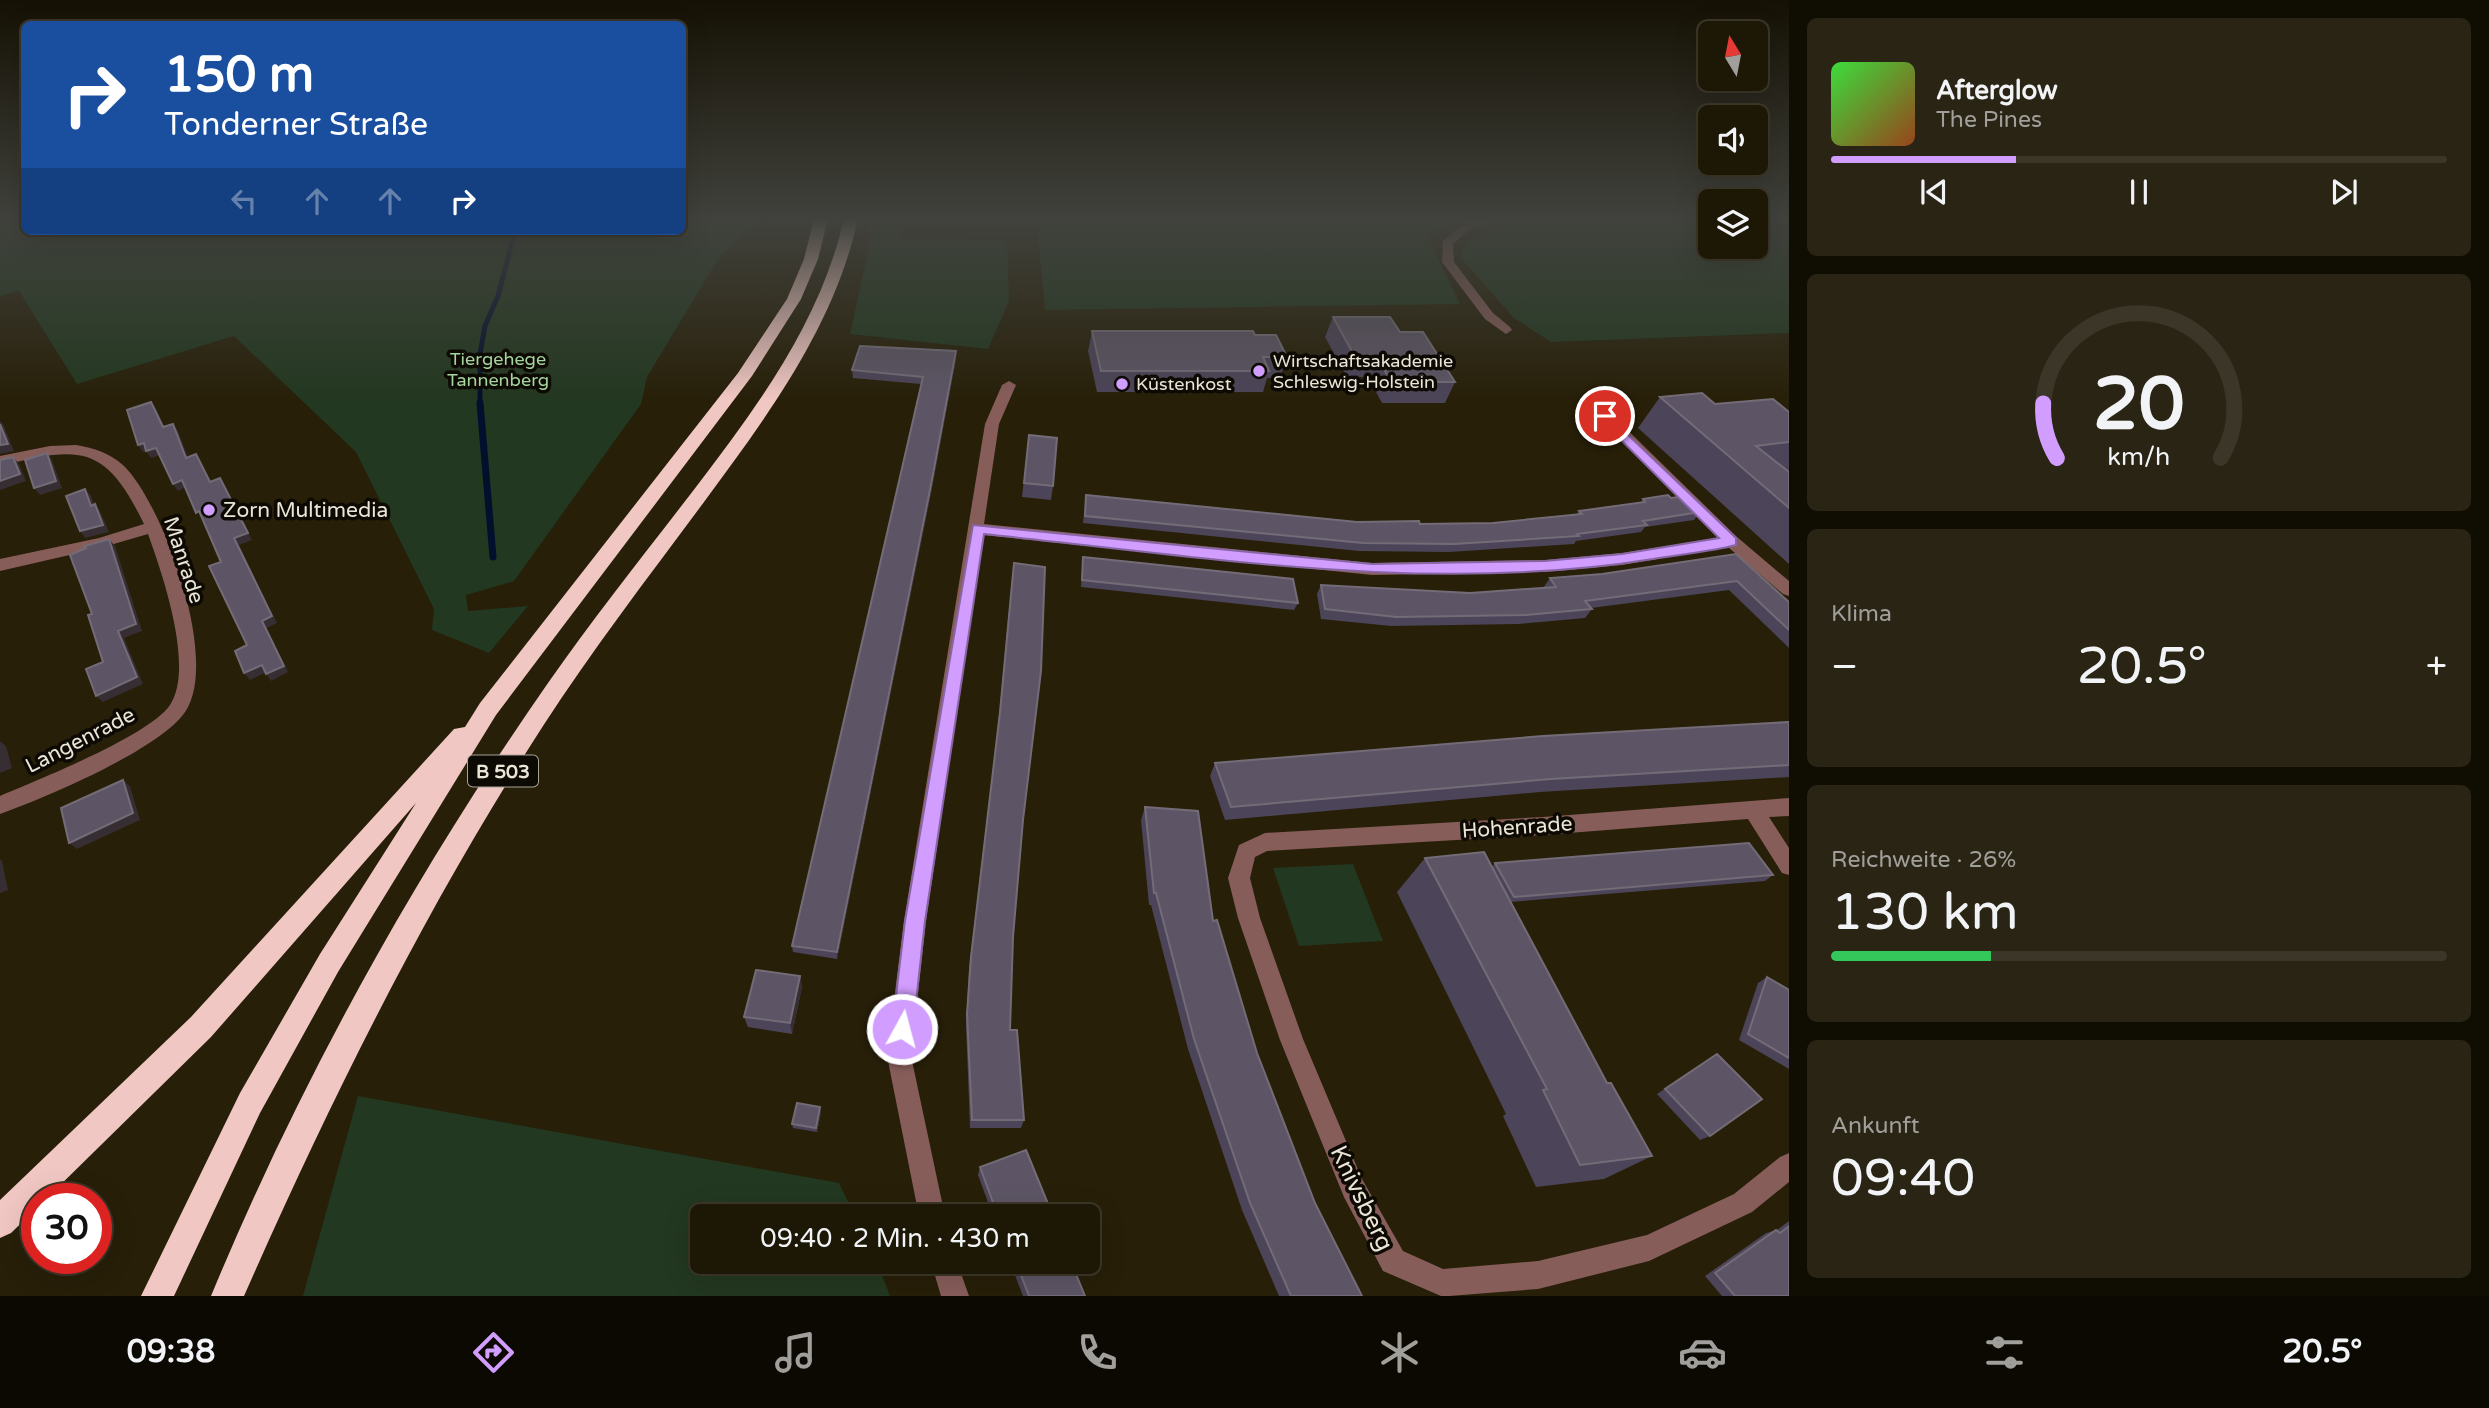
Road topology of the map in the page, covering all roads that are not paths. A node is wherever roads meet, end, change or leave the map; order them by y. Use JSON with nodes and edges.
{"nodes":[{"id":1,"x":800,"y":279,"type":"edge"},
{"id":2,"x":834,"y":279,"type":"edge"},
{"id":3,"x":1461,"y":279,"type":"edge"},
{"id":4,"x":1506,"y":330,"type":"dead end"},
{"id":5,"x":1009,"y":385,"type":"dead end"},
{"id":6,"x":1605,"y":416,"type":"dead end"},
{"id":7,"x":0,"y":461,"type":"edge"},
{"id":8,"x":155,"y":526,"type":"junction"},
{"id":9,"x":978,"y":528,"type":"junction"},
{"id":10,"x":1731,"y":541,"type":"junction"},
{"id":11,"x":0,"y":565,"type":"edge"},
{"id":12,"x":1789,"y":590,"type":"edge"},
{"id":13,"x":488,"y":709,"type":"junction"},
{"id":14,"x":177,"y":710,"type":"joint"},
{"id":15,"x":0,"y":805,"type":"edge"},
{"id":16,"x":1789,"y":807,"type":"edge"},
{"id":17,"x":1752,"y":808,"type":"junction"},
{"id":18,"x":1246,"y":851,"type":"joint"},
{"id":19,"x":1789,"y":866,"type":"edge"},
{"id":20,"x":1789,"y":1167,"type":"edge"},
{"id":21,"x":930,"y":1204,"type":"edge"},
{"id":22,"x":0,"y":1222,"type":"edge"},
{"id":23,"x":948,"y":1274,"type":"edge"},
{"id":24,"x":157,"y":1296,"type":"edge"},
{"id":25,"x":227,"y":1296,"type":"edge"},
{"id":26,"x":956,"y":1296,"type":"edge"}],
"edges":[{"from":1,"to":13,"type":"highway","number":"B 503"},
{"from":2,"to":25,"type":"highway","number":"B 503"},
{"from":3,"to":4,"type":"street"},
{"from":5,"to":9,"type":"street"},
{"from":6,"to":10,"type":"street"},
{"from":7,"to":8,"type":"street","name":"Manrade"},
{"from":8,"to":11,"type":"street"},
{"from":8,"to":14,"type":"street","name":"Manrade"},
{"from":9,"to":10,"type":"street"},
{"from":9,"to":21,"type":"street"},
{"from":10,"to":12,"type":"street"},
{"from":13,"to":22,"type":"highway"},
{"from":13,"to":24,"type":"highway","number":"B 503"},
{"from":14,"to":15,"type":"street","name":"Langenrade"},
{"from":16,"to":17,"type":"street","name":"Hohenrade"},
{"from":17,"to":18,"type":"street","name":"Hohenrade"},
{"from":17,"to":19,"type":"street"},
{"from":18,"to":20,"type":"street","name":"Knivsberg"},
{"from":23,"to":26,"type":"street"}]}
